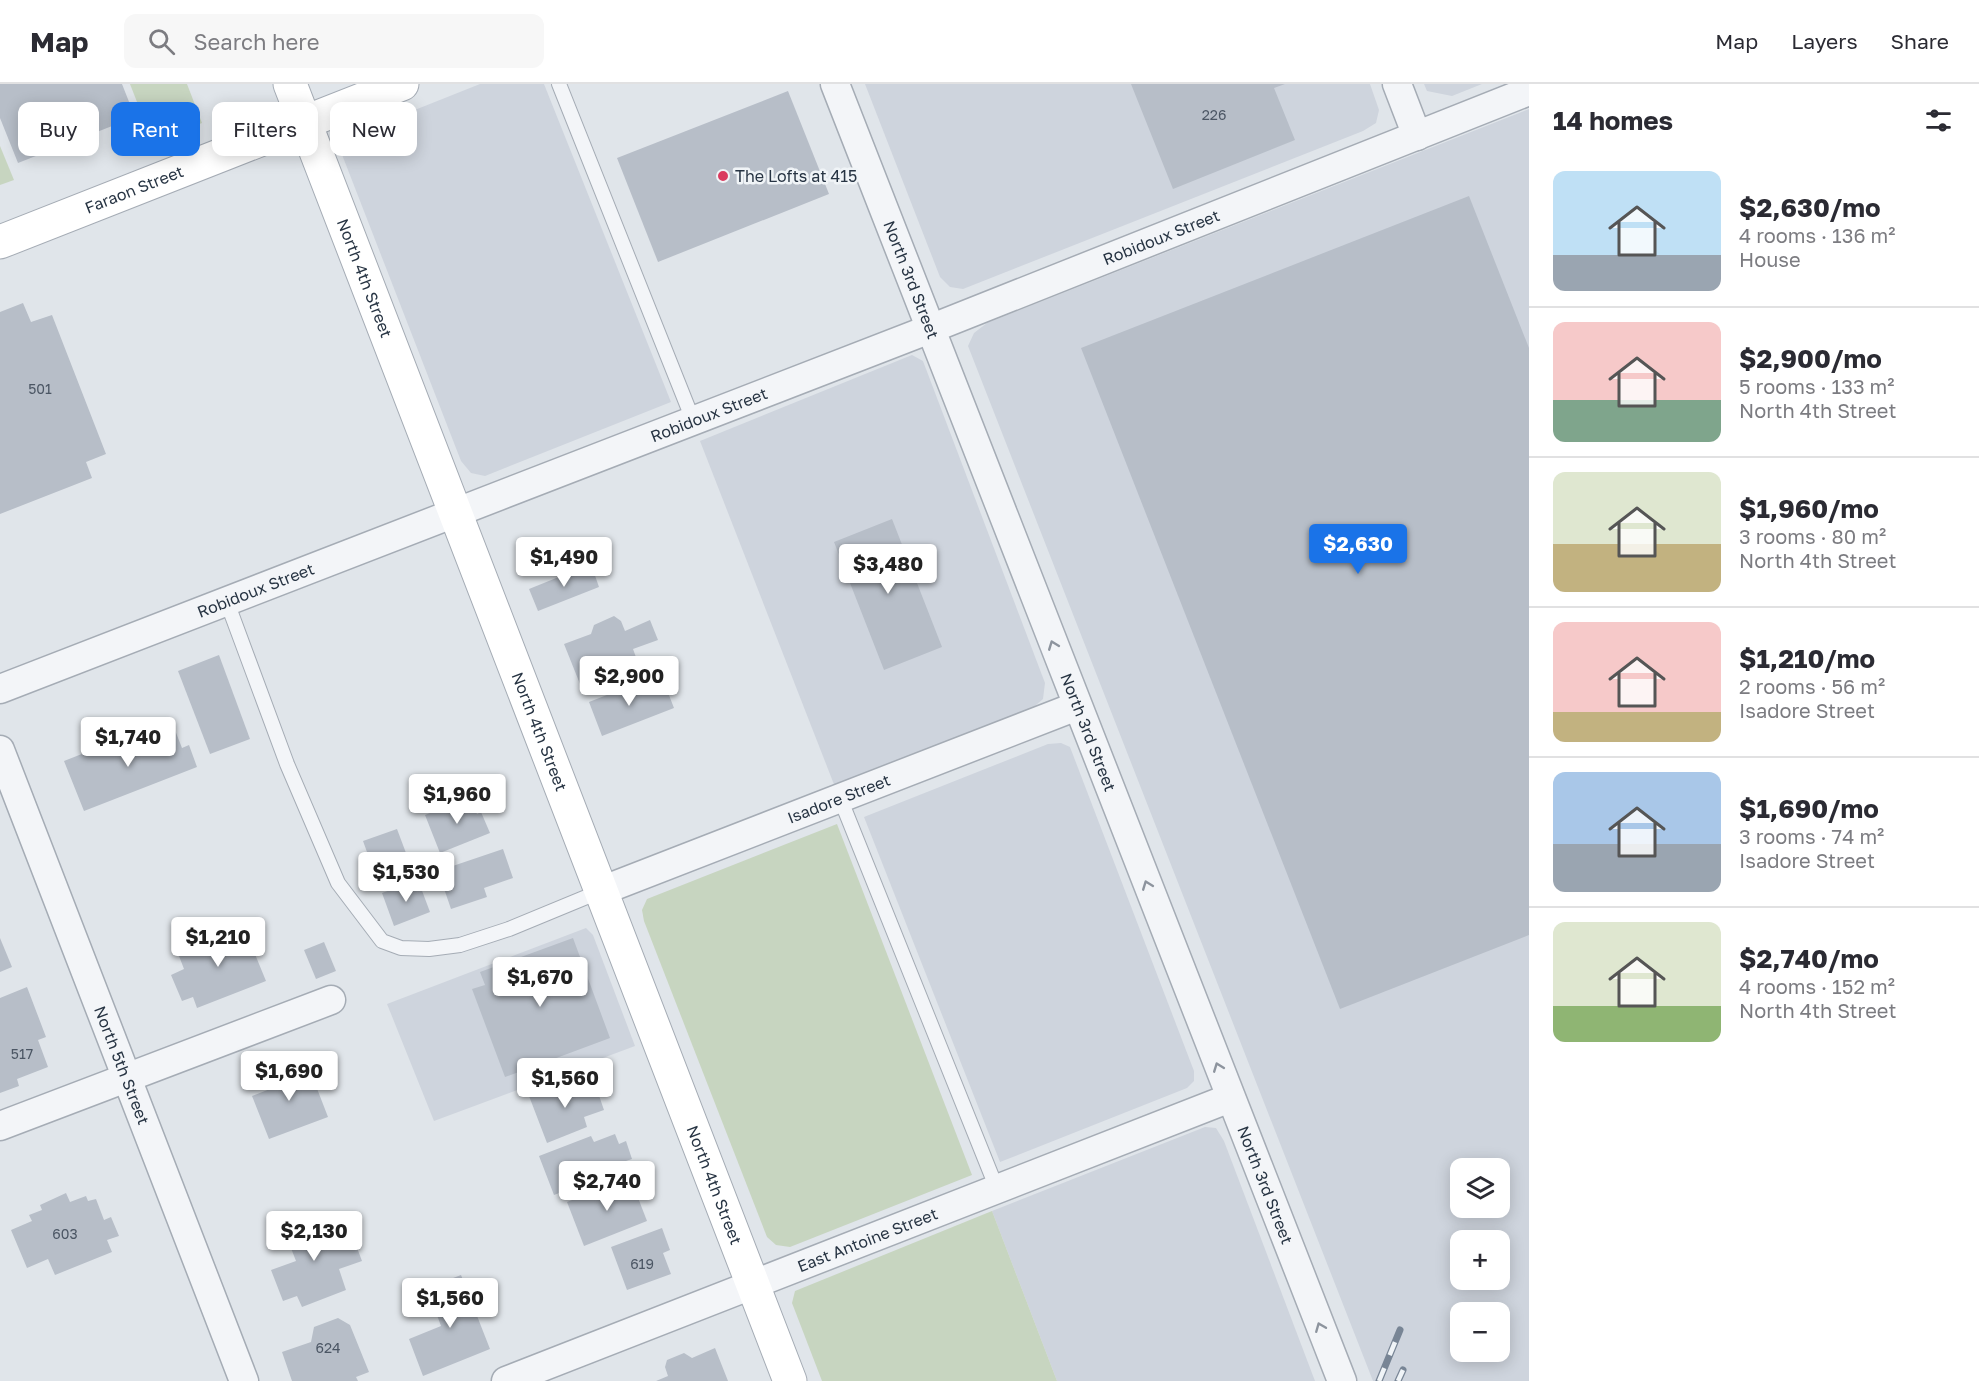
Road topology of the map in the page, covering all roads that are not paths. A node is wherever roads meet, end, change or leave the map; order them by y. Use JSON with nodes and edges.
{"nodes":[{"id":1,"x":290,"y":84,"type":"edge"},
{"id":2,"x":402,"y":84,"type":"edge"},
{"id":3,"x":559,"y":84,"type":"edge"},
{"id":4,"x":835,"y":84,"type":"edge"},
{"id":5,"x":1397,"y":84,"type":"edge"},
{"id":6,"x":1529,"y":91,"type":"edge"},
{"id":7,"x":296,"y":102,"type":"edge"},
{"id":8,"x":318,"y":117,"type":"edge"},
{"id":9,"x":1417,"y":136,"type":"junction"},
{"id":10,"x":220,"y":156,"type":"edge"},
{"id":11,"x":317,"y":156,"type":"edge"},
{"id":12,"x":0,"y":242,"type":"edge"},
{"id":13,"x":930,"y":329,"type":"junction"},
{"id":14,"x":693,"y":420,"type":"junction"},
{"id":15,"x":455,"y":512,"type":"junction"},
{"id":16,"x":227,"y":602,"type":"junction"},
{"id":17,"x":0,"y":689,"type":"edge"},
{"id":18,"x":1077,"y":706,"type":"junction"},
{"id":19,"x":0,"y":750,"type":"edge"},
{"id":20,"x":840,"y":798,"type":"junction"},
{"id":21,"x":601,"y":891,"type":"junction"},
{"id":22,"x":331,"y":1000,"type":"dead end"},
{"id":23,"x":127,"y":1078,"type":"junction"},
{"id":24,"x":1230,"y":1098,"type":"junction"},
{"id":25,"x":0,"y":1126,"type":"edge"},
{"id":26,"x":997,"y":1189,"type":"junction"},
{"id":27,"x":753,"y":1284,"type":"junction"},
{"id":28,"x":514,"y":1380,"type":"edge"},
{"id":29,"x":244,"y":1381,"type":"edge"},
{"id":30,"x":790,"y":1381,"type":"edge"},
{"id":31,"x":1342,"y":1381,"type":"edge"}],
"edges":[{"from":1,"to":7,"type":"street","name":"North 4th Street"},
{"from":2,"to":8,"type":"street","name":"Faraon Street"},
{"from":3,"to":14,"type":"lane"},
{"from":4,"to":13,"type":"street","name":"North 3rd Street"},
{"from":5,"to":9,"type":"street"},
{"from":6,"to":9,"type":"street","name":"Robidoux Street"},
{"from":9,"to":13,"type":"street","name":"Robidoux Street"},
{"from":10,"to":12,"type":"street","name":"Faraon Street"},
{"from":11,"to":15,"type":"street","name":"North 4th Street"},
{"from":13,"to":14,"type":"street","name":"Robidoux Street"},
{"from":18,"to":13,"type":"street","name":"North 3rd Street","one_way":true},
{"from":14,"to":15,"type":"street","name":"Robidoux Street"},
{"from":15,"to":16,"type":"street","name":"Robidoux Street"},
{"from":15,"to":21,"type":"street","name":"North 4th Street"},
{"from":16,"to":17,"type":"street","name":"Robidoux Street"},
{"from":16,"to":21,"type":"lane"},
{"from":18,"to":20,"type":"street","name":"Isadore Street"},
{"from":24,"to":18,"type":"street","name":"North 3rd Street","one_way":true},
{"from":19,"to":23,"type":"street","name":"North 5th Street"},
{"from":20,"to":21,"type":"street","name":"Isadore Street"},
{"from":20,"to":26,"type":"lane"},
{"from":21,"to":27,"type":"street","name":"North 4th Street"},
{"from":22,"to":23,"type":"street"},
{"from":23,"to":25,"type":"street"},
{"from":23,"to":29,"type":"street","name":"North 5th Street"},
{"from":24,"to":26,"type":"street","name":"East Antoine Street"},
{"from":31,"to":24,"type":"street","name":"North 3rd Street","one_way":true},
{"from":26,"to":27,"type":"street","name":"East Antoine Street"},
{"from":27,"to":28,"type":"street","name":"East Antoine Street"},
{"from":27,"to":30,"type":"street","name":"North 4th Street"}]}
